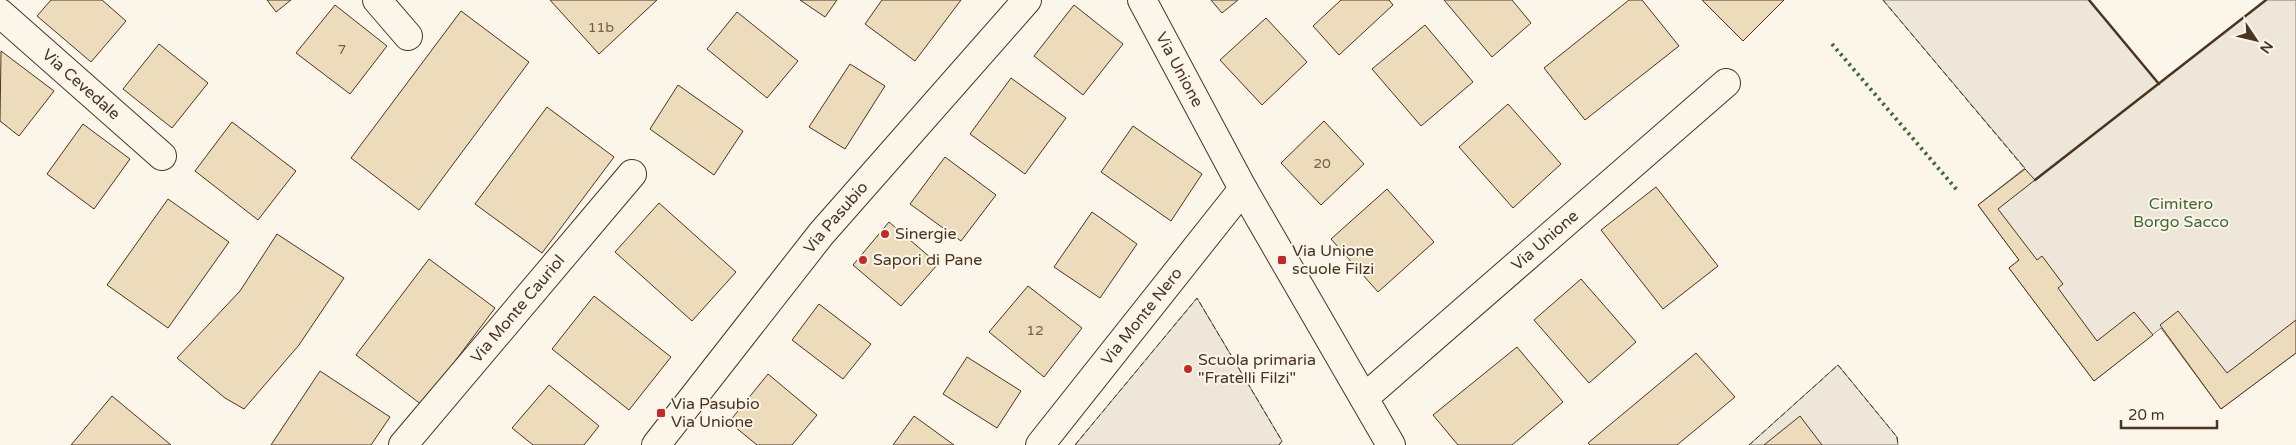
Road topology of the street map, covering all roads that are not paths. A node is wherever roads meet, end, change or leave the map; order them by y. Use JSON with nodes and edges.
{"nodes":[{"id":1,"x":377,"y":0,"type":"edge"},
{"id":2,"x":1027,"y":0,"type":"edge"},
{"id":3,"x":1142,"y":0,"type":"edge"},
{"id":4,"x":0,"y":13,"type":"edge"},
{"id":5,"x":408,"y":36,"type":"dead end"},
{"id":6,"x":1726,"y":84,"type":"dead end"},
{"id":7,"x":162,"y":156,"type":"dead end"},
{"id":8,"x":632,"y":174,"type":"dead end"},
{"id":9,"x":1243,"y":189,"type":"junction"},
{"id":10,"x":1364,"y":398,"type":"junction"},
{"id":11,"x":403,"y":445,"type":"edge"},
{"id":12,"x":656,"y":445,"type":"edge"},
{"id":13,"x":1040,"y":445,"type":"edge"},
{"id":14,"x":1391,"y":445,"type":"edge"}],
"edges":[{"from":1,"to":5,"type":"street"},
{"from":2,"to":12,"type":"street","name":"Via Pasubio"},
{"from":3,"to":9,"type":"street","name":"Via Unione"},
{"from":4,"to":7,"type":"street","name":"Via Cevedale"},
{"from":6,"to":10,"type":"street","name":"Via Unione"},
{"from":8,"to":11,"type":"street","name":"Via Monte Cauriol"},
{"from":9,"to":10,"type":"street","name":"Via Unione"},
{"from":9,"to":13,"type":"street","name":"Via Monte Nero"},
{"from":10,"to":14,"type":"street","name":"Via Unione"}]}
